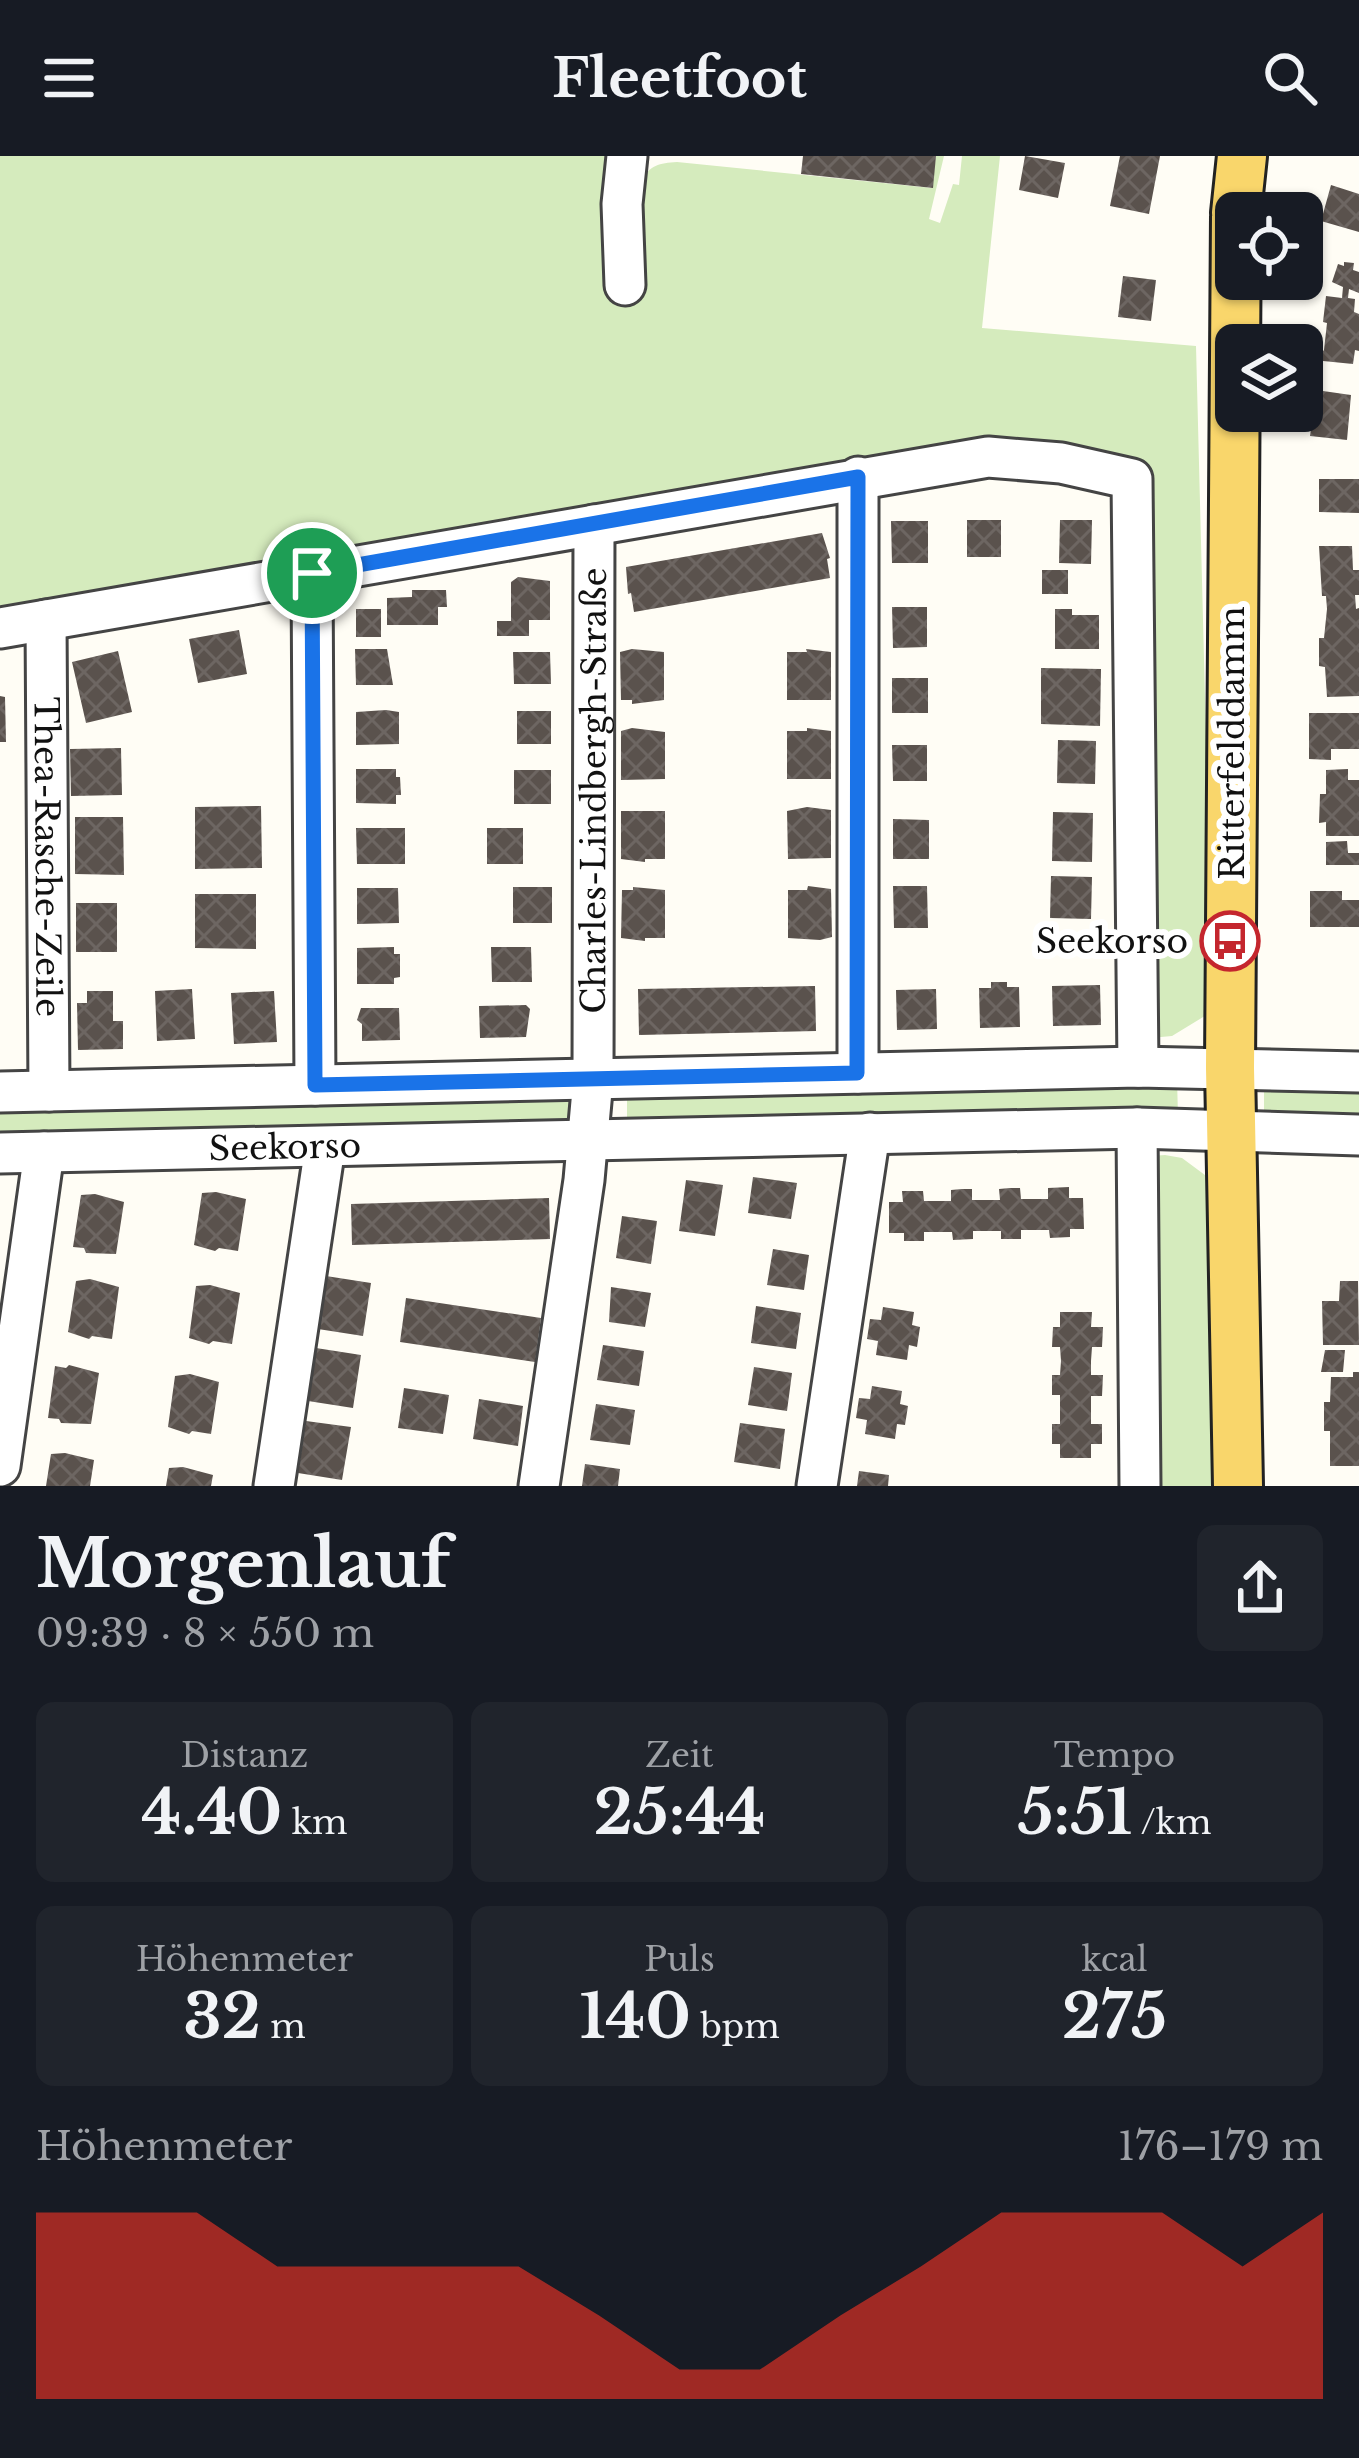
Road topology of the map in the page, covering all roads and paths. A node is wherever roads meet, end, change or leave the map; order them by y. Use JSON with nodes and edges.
{"nodes":[{"id":1,"x":627,"y":156,"type":"edge"},
{"id":2,"x":1242,"y":156,"type":"edge"},
{"id":3,"x":1238,"y":192,"type":"edge"},
{"id":4,"x":625,"y":285,"type":"dead end"},
{"id":5,"x":1235,"y":300,"type":"edge"},
{"id":6,"x":858,"y":477,"type":"junction"},
{"id":7,"x":594,"y":526,"type":"junction"},
{"id":8,"x":312,"y":573,"type":"junction"},
{"id":9,"x":46,"y":620,"type":"junction"},
{"id":10,"x":0,"y":628,"type":"edge"},
{"id":11,"x":1138,"y":1067,"type":"junction"},
{"id":12,"x":1230,"y":1068,"type":"junction"},
{"id":13,"x":1359,"y":1072,"type":"edge"},
{"id":14,"x":857,"y":1073,"type":"junction"},
{"id":15,"x":593,"y":1079,"type":"junction"},
{"id":16,"x":315,"y":1085,"type":"junction"},
{"id":17,"x":49,"y":1091,"type":"junction"},
{"id":18,"x":0,"y":1093,"type":"edge"},
{"id":19,"x":1137,"y":1128,"type":"junction"},
{"id":20,"x":1231,"y":1129,"type":"junction"},
{"id":21,"x":869,"y":1133,"type":"junction"},
{"id":22,"x":1359,"y":1135,"type":"edge"},
{"id":23,"x":587,"y":1141,"type":"junction"},
{"id":24,"x":325,"y":1147,"type":"junction"},
{"id":25,"x":44,"y":1152,"type":"junction"},
{"id":26,"x":0,"y":1153,"type":"edge"},
{"id":27,"x":0,"y":1466,"type":"edge"},
{"id":28,"x":274,"y":1486,"type":"edge"},
{"id":29,"x":538,"y":1486,"type":"edge"},
{"id":30,"x":817,"y":1486,"type":"edge"},
{"id":31,"x":1140,"y":1486,"type":"edge"},
{"id":32,"x":1238,"y":1486,"type":"edge"}],
"edges":[{"from":1,"to":4,"type":"street"},
{"from":2,"to":3,"type":"main road","name":"Ritterfelddamm"},
{"from":5,"to":12,"type":"main road","name":"Ritterfelddamm"},
{"from":6,"to":7,"type":"street"},
{"from":6,"to":11,"type":"street"},
{"from":6,"to":14,"type":"street"},
{"from":7,"to":8,"type":"street"},
{"from":7,"to":15,"type":"street","name":"Charles-Lindbergh-Straße"},
{"from":8,"to":9,"type":"street"},
{"from":8,"to":16,"type":"street"},
{"from":9,"to":10,"type":"street"},
{"from":9,"to":17,"type":"street","name":"Thea-Rasche-Zeile"},
{"from":11,"to":12,"type":"street","name":"Seekorso"},
{"from":11,"to":14,"type":"street","name":"Seekorso"},
{"from":12,"to":13,"type":"street","name":"Seekorso"},
{"from":12,"to":20,"type":"main road","name":"Ritterfelddamm"},
{"from":14,"to":15,"type":"street","name":"Seekorso"},
{"from":15,"to":16,"type":"street","name":"Seekorso"},
{"from":15,"to":23,"type":"street","name":"Charles-Lindbergh-Straße"},
{"from":16,"to":17,"type":"street","name":"Seekorso"},
{"from":17,"to":18,"type":"street","name":"Seekorso"},
{"from":19,"to":20,"type":"street","name":"Seekorso"},
{"from":19,"to":21,"type":"street","name":"Seekorso"},
{"from":19,"to":31,"type":"street"},
{"from":20,"to":22,"type":"street","name":"Seekorso"},
{"from":20,"to":32,"type":"main road","name":"Ritterfelddamm"},
{"from":21,"to":23,"type":"street","name":"Seekorso"},
{"from":21,"to":30,"type":"street"},
{"from":23,"to":24,"type":"street","name":"Seekorso"},
{"from":23,"to":29,"type":"street","name":"Charles-Lindbergh-Straße"},
{"from":24,"to":25,"type":"street","name":"Seekorso"},
{"from":24,"to":28,"type":"street"},
{"from":25,"to":26,"type":"street","name":"Seekorso"},
{"from":25,"to":27,"type":"street"}]}
